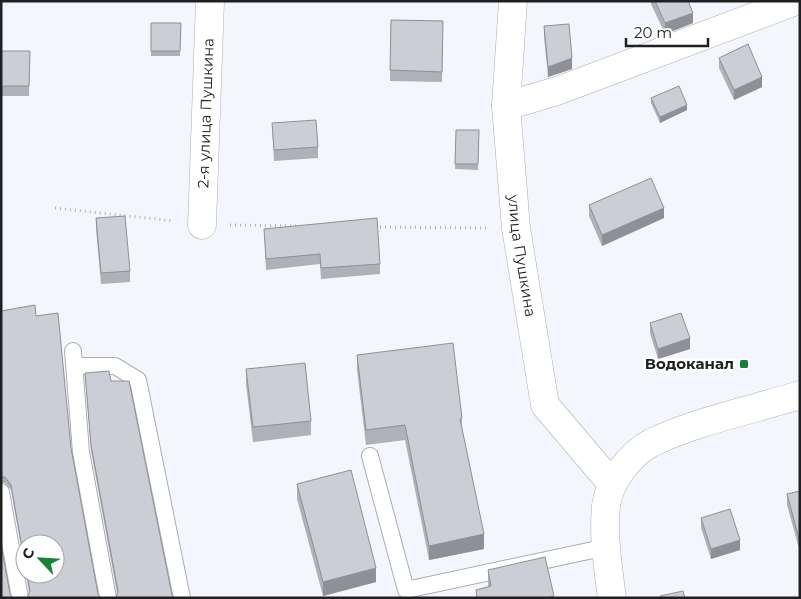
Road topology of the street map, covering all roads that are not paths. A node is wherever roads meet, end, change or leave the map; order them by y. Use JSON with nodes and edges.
{"nodes":[{"id":1,"x":210,"y":1,"type":"edge"},
{"id":2,"x":513,"y":1,"type":"edge"},
{"id":3,"x":796,"y":1,"type":"edge"},
{"id":4,"x":506,"y":106,"type":"junction"},
{"id":5,"x":202,"y":224,"type":"road end"},
{"id":6,"x":800,"y":395,"type":"edge"},
{"id":7,"x":370,"y":456,"type":"dead end"},
{"id":8,"x":612,"y":484,"type":"junction"},
{"id":9,"x":1,"y":492,"type":"edge"},
{"id":10,"x":607,"y":547,"type":"junction"},
{"id":11,"x":20,"y":598,"type":"edge"},
{"id":12,"x":108,"y":598,"type":"edge"},
{"id":13,"x":182,"y":598,"type":"edge"},
{"id":14,"x":612,"y":598,"type":"edge"}],
"edges":[{"from":1,"to":5,"type":"street","name":"2-я улица Пушкина"},
{"from":2,"to":4,"type":"street","name":"улица Пушкина"},
{"from":3,"to":4,"type":"street"},
{"from":4,"to":8,"type":"street","name":"улица Пушкина"},
{"from":6,"to":8,"type":"street"},
{"from":7,"to":10,"type":"lane"},
{"from":8,"to":10,"type":"street"},
{"from":9,"to":11,"type":"lane"},
{"from":10,"to":14,"type":"street"},
{"from":12,"to":13,"type":"lane"}]}
